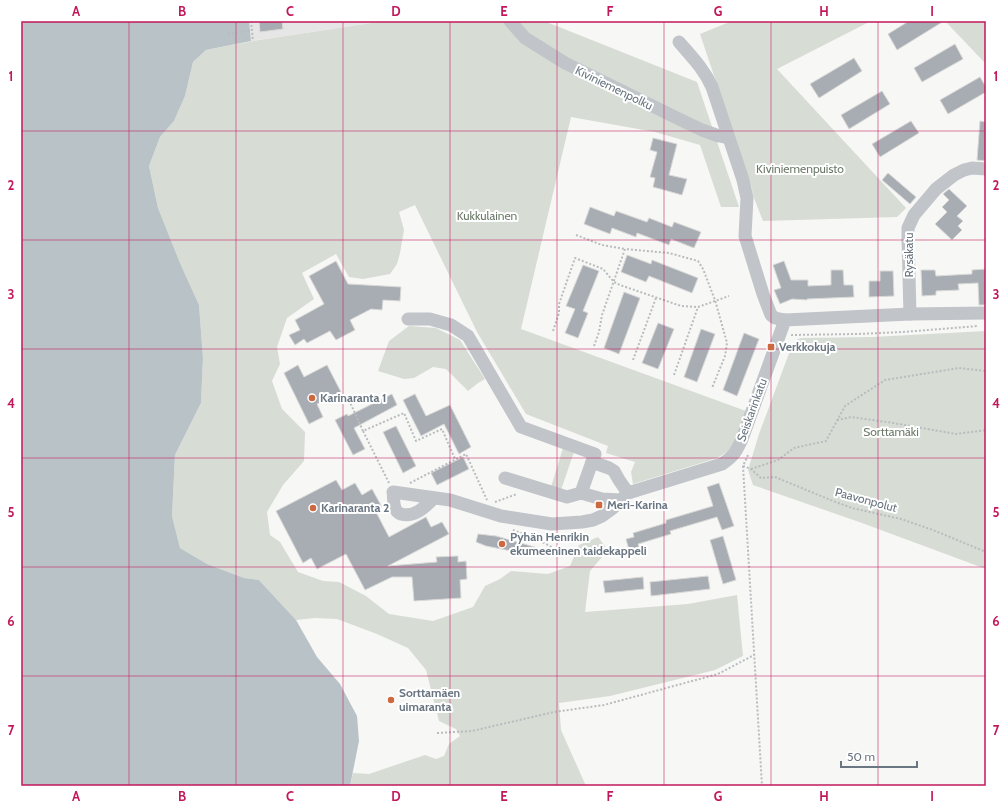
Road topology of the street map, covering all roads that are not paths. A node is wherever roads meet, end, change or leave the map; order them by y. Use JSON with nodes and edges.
{"nodes":[{"id":1,"x":510,"y":21,"type":"edge"},
{"id":2,"x":679,"y":42,"type":"dead end"},
{"id":3,"x":729,"y":138,"type":"junction"},
{"id":4,"x":986,"y":169,"type":"edge"},
{"id":5,"x":910,"y":314,"type":"junction"},
{"id":6,"x":408,"y":319,"type":"dead end"},
{"id":7,"x":984,"y":319,"type":"edge"},
{"id":8,"x":785,"y":320,"type":"junction"},
{"id":9,"x":592,"y":462,"type":"junction"},
{"id":10,"x":505,"y":478,"type":"dead end"},
{"id":11,"x":619,"y":480,"type":"junction"},
{"id":12,"x":582,"y":493,"type":"junction"},
{"id":13,"x":624,"y":497,"type":"junction"},
{"id":14,"x":434,"y":498,"type":"junction"},
{"id":15,"x":604,"y":499,"type":"junction"}],
"edges":[{"from":1,"to":3,"type":"street","name":"Kiviniemenpolku"},
{"from":2,"to":3,"type":"street"},
{"from":3,"to":8,"type":"street"},
{"from":4,"to":5,"type":"street","name":"Rysäkatu"},
{"from":5,"to":7,"type":"street"},
{"from":5,"to":8,"type":"street"},
{"from":6,"to":9,"type":"street"},
{"from":8,"to":13,"type":"street","name":"Seiskarinkatu"},
{"from":9,"to":11,"type":"street"},
{"from":9,"to":12,"type":"street"},
{"from":10,"to":12,"type":"street"},
{"from":11,"to":13,"type":"street"},
{"from":11,"to":15,"type":"street"},
{"from":12,"to":15,"type":"street"},
{"from":13,"to":14,"type":"street","name":"Seiskarinkatu"},
{"from":13,"to":15,"type":"street"},
{"from":14,"to":14,"type":"street","name":"Seiskarinkatu"}]}
